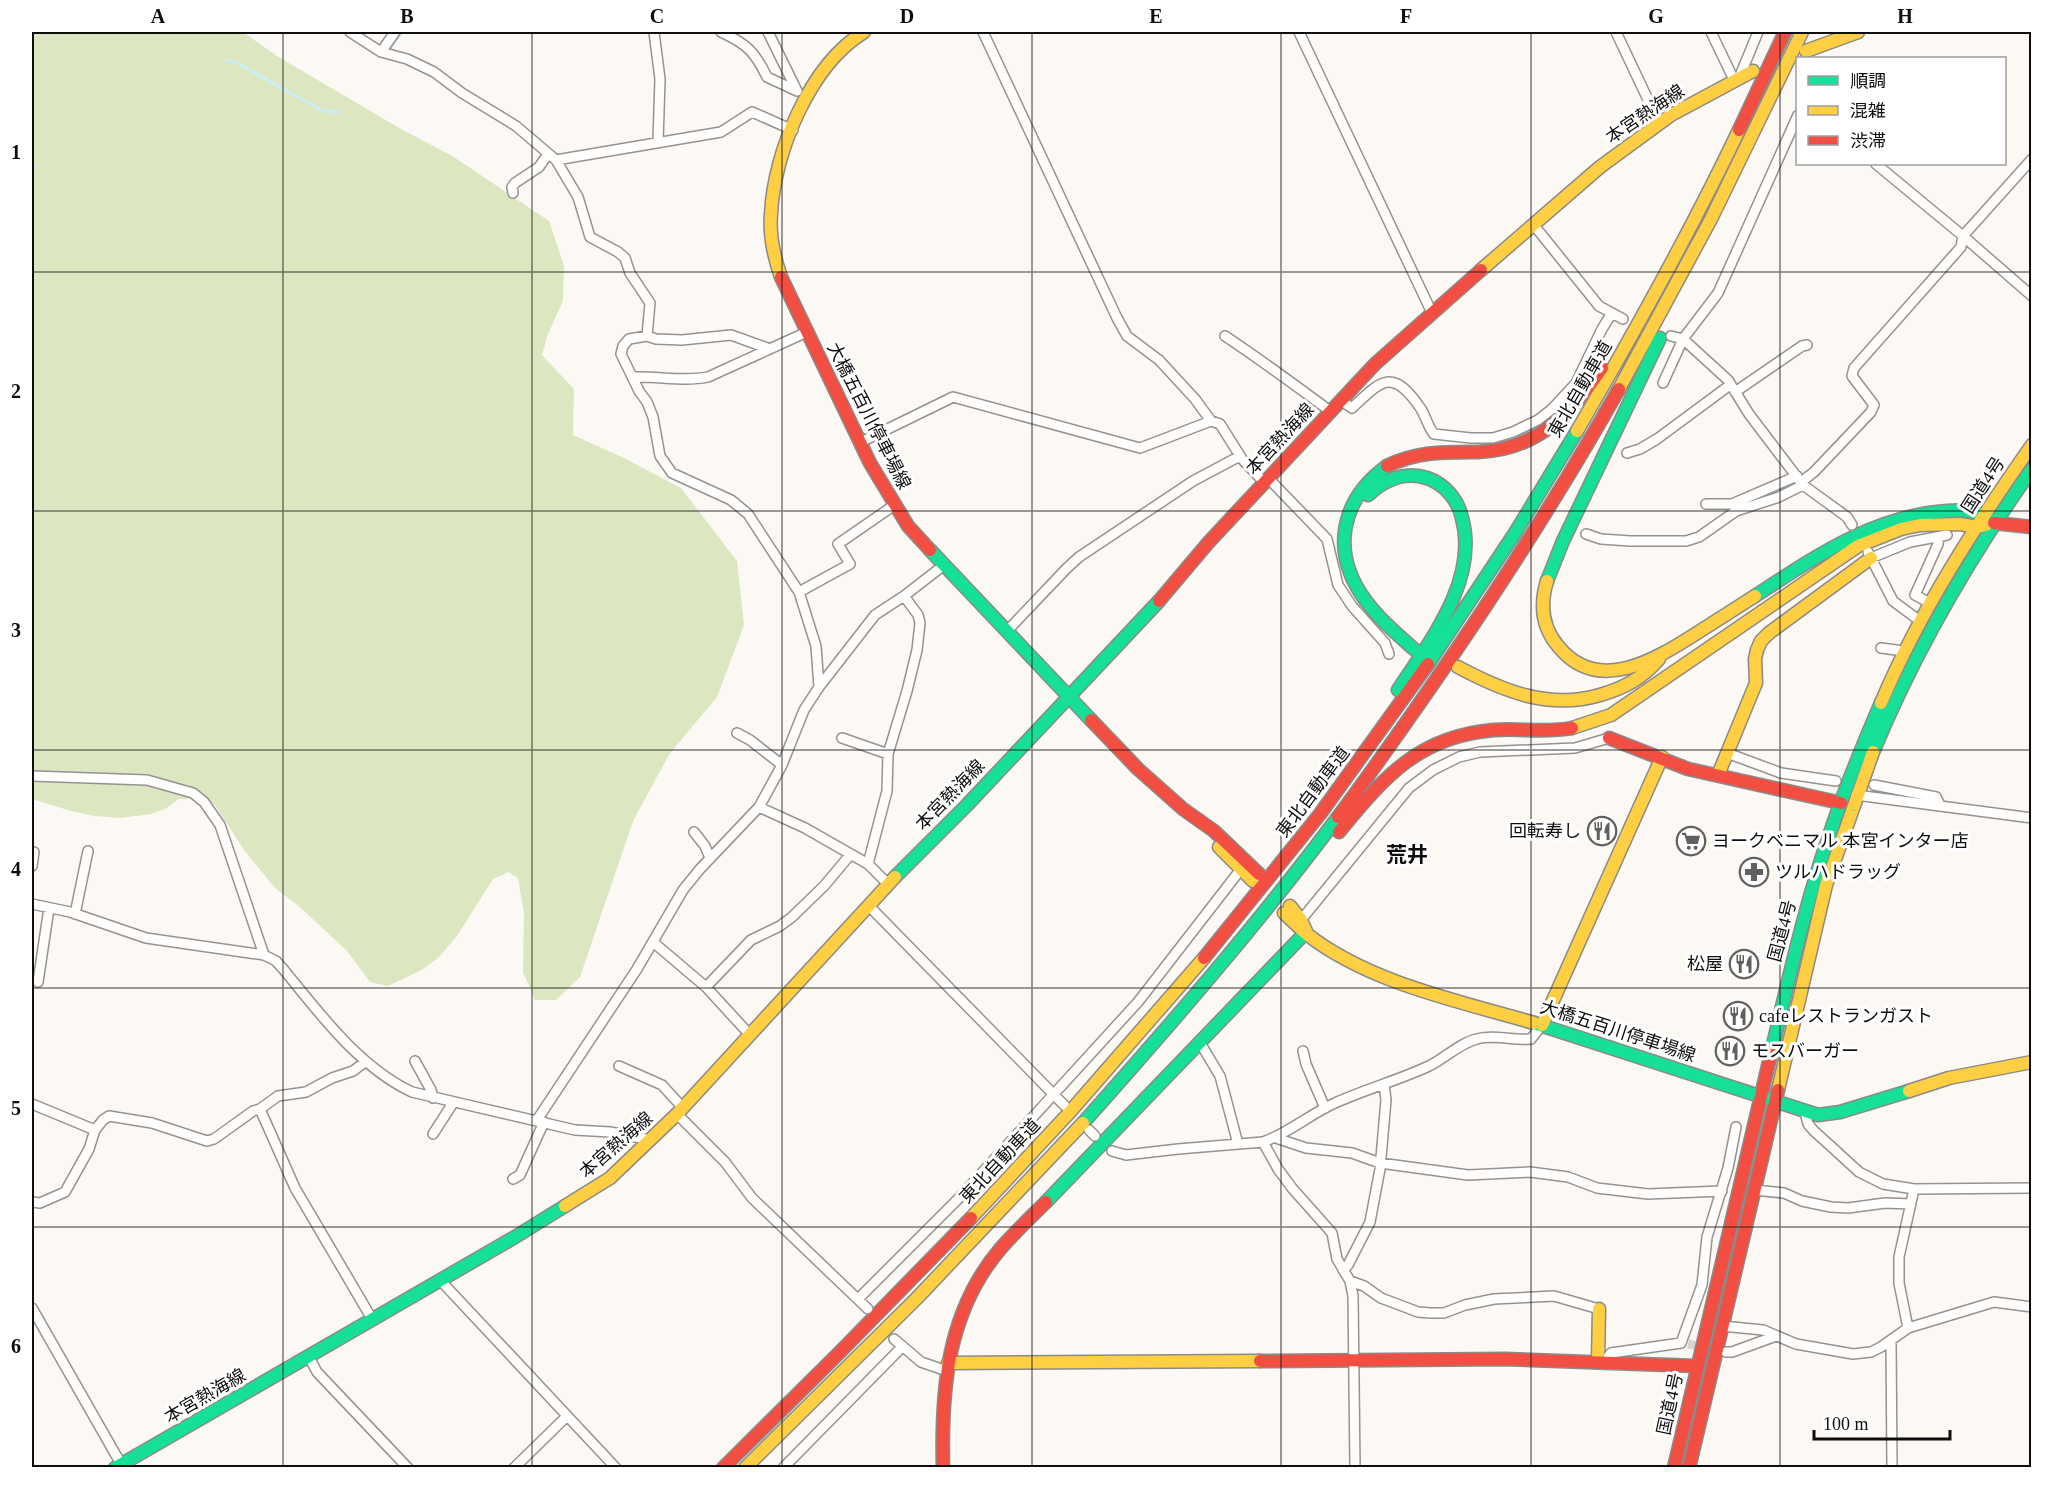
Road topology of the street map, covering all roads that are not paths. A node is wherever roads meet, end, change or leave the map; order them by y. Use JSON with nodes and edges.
{"nodes":[{"id":1,"x":350,"y":32,"type":"edge"},
{"id":2,"x":395,"y":32,"type":"edge"},
{"id":3,"x":654,"y":32,"type":"edge"},
{"id":4,"x":721,"y":32,"type":"edge"},
{"id":5,"x":768,"y":32,"type":"edge"},
{"id":6,"x":864,"y":32,"type":"edge"},
{"id":7,"x":983,"y":32,"type":"edge"},
{"id":8,"x":1299,"y":32,"type":"edge"},
{"id":9,"x":1617,"y":32,"type":"edge"},
{"id":10,"x":1712,"y":32,"type":"edge"},
{"id":11,"x":1758,"y":32,"type":"edge"},
{"id":12,"x":1785,"y":32,"type":"edge"},
{"id":13,"x":1802,"y":32,"type":"edge"},
{"id":14,"x":1858,"y":32,"type":"edge"},
{"id":15,"x":1822,"y":46,"type":"junction"},
{"id":16,"x":1806,"y":51,"type":"dead end"},
{"id":17,"x":381,"y":52,"type":"junction"},
{"id":18,"x":1818,"y":57,"type":"edge"},
{"id":19,"x":1753,"y":71,"type":"dead end"},
{"id":20,"x":1737,"y":79,"type":"junction"},
{"id":21,"x":802,"y":92,"type":"junction"},
{"id":22,"x":1796,"y":117,"type":"edge"},
{"id":23,"x":1659,"y":123,"type":"junction"},
{"id":24,"x":793,"y":130,"type":"junction"},
{"id":25,"x":658,"y":142,"type":"junction"},
{"id":26,"x":552,"y":157,"type":"junction"},
{"id":27,"x":2031,"y":159,"type":"edge"},
{"id":28,"x":1877,"y":165,"type":"edge"},
{"id":29,"x":1717,"y":175,"type":"junction"},
{"id":30,"x":1731,"y":182,"type":"junction"},
{"id":31,"x":513,"y":193,"type":"dead end"},
{"id":32,"x":1533,"y":224,"type":"junction"},
{"id":33,"x":1963,"y":236,"type":"junction"},
{"id":34,"x":2031,"y":296,"type":"edge"},
{"id":35,"x":1432,"y":313,"type":"junction"},
{"id":36,"x":1612,"y":313,"type":"junction"},
{"id":37,"x":1623,"y":319,"type":"dead end"},
{"id":38,"x":807,"y":332,"type":"junction"},
{"id":39,"x":647,"y":336,"type":"junction"},
{"id":40,"x":1225,"y":336,"type":"dead end"},
{"id":41,"x":1671,"y":336,"type":"dead end"},
{"id":42,"x":1683,"y":339,"type":"junction"},
{"id":43,"x":1808,"y":345,"type":"dead end"},
{"id":44,"x":770,"y":349,"type":"junction"},
{"id":45,"x":634,"y":377,"type":"junction"},
{"id":46,"x":1663,"y":382,"type":"dead end"},
{"id":47,"x":1733,"y":389,"type":"junction"},
{"id":48,"x":1340,"y":400,"type":"junction"},
{"id":49,"x":1330,"y":411,"type":"junction"},
{"id":50,"x":1211,"y":421,"type":"junction"},
{"id":51,"x":859,"y":443,"type":"junction"},
{"id":52,"x":2031,"y":444,"type":"edge"},
{"id":53,"x":1627,"y":453,"type":"dead end"},
{"id":54,"x":1240,"y":456,"type":"junction"},
{"id":55,"x":2031,"y":469,"type":"edge"},
{"id":56,"x":1266,"y":480,"type":"junction"},
{"id":57,"x":1801,"y":481,"type":"junction"},
{"id":58,"x":1706,"y":504,"type":"dead end"},
{"id":59,"x":893,"y":506,"type":"junction"},
{"id":60,"x":1984,"y":513,"type":"junction"},
{"id":61,"x":1994,"y":523,"type":"junction"},
{"id":62,"x":1852,"y":525,"type":"dead end"},
{"id":63,"x":1977,"y":527,"type":"junction"},
{"id":64,"x":2031,"y":527,"type":"edge"},
{"id":65,"x":1586,"y":534,"type":"dead end"},
{"id":66,"x":1869,"y":555,"type":"junction"},
{"id":67,"x":944,"y":565,"type":"junction"},
{"id":68,"x":799,"y":592,"type":"junction"},
{"id":69,"x":904,"y":596,"type":"junction"},
{"id":70,"x":1930,"y":603,"type":"junction"},
{"id":71,"x":1920,"y":621,"type":"junction"},
{"id":72,"x":1008,"y":630,"type":"junction"},
{"id":73,"x":1881,"y":648,"type":"dead end"},
{"id":74,"x":1904,"y":651,"type":"junction"},
{"id":75,"x":1389,"y":654,"type":"dead end"},
{"id":76,"x":1664,"y":654,"type":"junction"},
{"id":77,"x":819,"y":687,"type":"junction"},
{"id":78,"x":1070,"y":697,"type":"junction"},
{"id":79,"x":1632,"y":700,"type":"junction"},
{"id":80,"x":737,"y":732,"type":"dead end"},
{"id":81,"x":842,"y":738,"type":"dead end"},
{"id":82,"x":1609,"y":738,"type":"joint"},
{"id":83,"x":1727,"y":753,"type":"junction"},
{"id":84,"x":888,"y":754,"type":"junction"},
{"id":85,"x":1662,"y":757,"type":"junction"},
{"id":86,"x":782,"y":765,"type":"junction"},
{"id":87,"x":1718,"y":775,"type":"junction"},
{"id":88,"x":32,"y":776,"type":"edge"},
{"id":89,"x":1836,"y":781,"type":"dead end"},
{"id":90,"x":1874,"y":785,"type":"dead end"},
{"id":91,"x":1856,"y":795,"type":"junction"},
{"id":92,"x":1841,"y":802,"type":"junction"},
{"id":93,"x":1940,"y":805,"type":"junction"},
{"id":94,"x":759,"y":807,"type":"junction"},
{"id":95,"x":1183,"y":809,"type":"junction"},
{"id":96,"x":1321,"y":813,"type":"junction"},
{"id":97,"x":2031,"y":819,"type":"edge"},
{"id":98,"x":694,"y":832,"type":"dead end"},
{"id":99,"x":88,"y":851,"type":"dead end"},
{"id":100,"x":34,"y":852,"type":"dead end"},
{"id":101,"x":850,"y":855,"type":"junction"},
{"id":102,"x":710,"y":858,"type":"junction"},
{"id":103,"x":868,"y":864,"type":"junction"},
{"id":104,"x":32,"y":866,"type":"edge"},
{"id":105,"x":1241,"y":869,"type":"junction"},
{"id":106,"x":888,"y":884,"type":"junction"},
{"id":107,"x":32,"y":904,"type":"edge"},
{"id":108,"x":869,"y":906,"type":"junction"},
{"id":109,"x":49,"y":908,"type":"junction"},
{"id":110,"x":75,"y":914,"type":"junction"},
{"id":111,"x":1301,"y":920,"type":"junction"},
{"id":112,"x":1306,"y":932,"type":"junction"},
{"id":113,"x":653,"y":942,"type":"junction"},
{"id":114,"x":264,"y":955,"type":"junction"},
{"id":115,"x":1226,"y":957,"type":"junction"},
{"id":116,"x":38,"y":982,"type":"dead end"},
{"id":117,"x":706,"y":987,"type":"junction"},
{"id":118,"x":1542,"y":1025,"type":"junction"},
{"id":119,"x":750,"y":1035,"type":"junction"},
{"id":120,"x":1199,"y":1041,"type":"junction"},
{"id":121,"x":1303,"y":1051,"type":"dead end"},
{"id":122,"x":415,"y":1061,"type":"dead end"},
{"id":123,"x":365,"y":1062,"type":"junction"},
{"id":124,"x":2031,"y":1062,"type":"edge"},
{"id":125,"x":619,"y":1066,"type":"dead end"},
{"id":126,"x":1384,"y":1084,"type":"junction"},
{"id":127,"x":1053,"y":1094,"type":"junction"},
{"id":128,"x":433,"y":1098,"type":"junction"},
{"id":129,"x":1761,"y":1098,"type":"junction"},
{"id":130,"x":1774,"y":1101,"type":"junction"},
{"id":131,"x":453,"y":1103,"type":"junction"},
{"id":132,"x":32,"y":1104,"type":"edge"},
{"id":133,"x":1065,"y":1106,"type":"dead end"},
{"id":134,"x":1325,"y":1108,"type":"junction"},
{"id":135,"x":260,"y":1109,"type":"junction"},
{"id":136,"x":680,"y":1111,"type":"junction"},
{"id":137,"x":1804,"y":1112,"type":"junction"},
{"id":138,"x":541,"y":1121,"type":"junction"},
{"id":139,"x":1736,"y":1127,"type":"dead end"},
{"id":140,"x":95,"y":1130,"type":"junction"},
{"id":141,"x":433,"y":1134,"type":"dead end"},
{"id":142,"x":1276,"y":1138,"type":"junction"},
{"id":143,"x":651,"y":1140,"type":"junction"},
{"id":144,"x":1263,"y":1142,"type":"junction"},
{"id":145,"x":1238,"y":1144,"type":"junction"},
{"id":146,"x":1112,"y":1151,"type":"dead end"},
{"id":147,"x":1380,"y":1163,"type":"junction"},
{"id":148,"x":513,"y":1179,"type":"dead end"},
{"id":149,"x":2031,"y":1188,"type":"edge"},
{"id":150,"x":1914,"y":1189,"type":"junction"},
{"id":151,"x":1754,"y":1190,"type":"junction"},
{"id":152,"x":1722,"y":1191,"type":"junction"},
{"id":153,"x":32,"y":1202,"type":"edge"},
{"id":154,"x":1911,"y":1204,"type":"junction"},
{"id":155,"x":1343,"y":1270,"type":"junction"},
{"id":156,"x":440,"y":1280,"type":"junction"},
{"id":157,"x":1350,"y":1281,"type":"junction"},
{"id":158,"x":858,"y":1299,"type":"junction"},
{"id":159,"x":2031,"y":1307,"type":"edge"},
{"id":160,"x":32,"y":1308,"type":"edge"},
{"id":161,"x":868,"y":1309,"type":"dead end"},
{"id":162,"x":1599,"y":1309,"type":"joint"},
{"id":163,"x":372,"y":1319,"type":"junction"},
{"id":164,"x":1722,"y":1326,"type":"junction"},
{"id":165,"x":1908,"y":1328,"type":"junction"},
{"id":166,"x":1776,"y":1336,"type":"junction"},
{"id":167,"x":894,"y":1339,"type":"dead end"},
{"id":168,"x":1891,"y":1341,"type":"junction"},
{"id":169,"x":902,"y":1347,"type":"junction"},
{"id":170,"x":1726,"y":1352,"type":"dead end"},
{"id":171,"x":309,"y":1357,"type":"junction"},
{"id":172,"x":1354,"y":1361,"type":"junction"},
{"id":173,"x":1602,"y":1361,"type":"junction"},
{"id":174,"x":1696,"y":1366,"type":"junction"},
{"id":175,"x":947,"y":1367,"type":"junction"},
{"id":176,"x":567,"y":1416,"type":"junction"},
{"id":177,"x":118,"y":1466,"type":"edge"},
{"id":178,"x":408,"y":1467,"type":"edge"},
{"id":179,"x":514,"y":1467,"type":"edge"},
{"id":180,"x":616,"y":1467,"type":"edge"},
{"id":181,"x":723,"y":1467,"type":"edge"},
{"id":182,"x":745,"y":1467,"type":"edge"},
{"id":183,"x":783,"y":1467,"type":"edge"},
{"id":184,"x":943,"y":1467,"type":"edge"},
{"id":185,"x":1354,"y":1467,"type":"edge"},
{"id":186,"x":1674,"y":1467,"type":"edge"},
{"id":187,"x":1689,"y":1467,"type":"edge"},
{"id":188,"x":1892,"y":1467,"type":"edge"}],
"edges":[{"from":1,"to":17,"type":"street"},
{"from":2,"to":17,"type":"street"},
{"from":3,"to":25,"type":"street"},
{"from":4,"to":21,"type":"street"},
{"from":5,"to":21,"type":"street"},
{"from":6,"to":21,"type":"main road","name":"大橋五百川停車場線"},
{"from":7,"to":50,"type":"street"},
{"from":8,"to":35,"type":"street"},
{"from":9,"to":23,"type":"street"},
{"from":10,"to":20,"type":"street"},
{"from":11,"to":20,"type":"street"},
{"from":12,"to":29,"type":"main road","name":"東北自動車道"},
{"from":13,"to":30,"type":"main road","name":"東北自動車道"},
{"from":14,"to":15,"type":"main road"},
{"from":15,"to":16,"type":"main road"},
{"from":15,"to":18,"type":"street"},
{"from":17,"to":26,"type":"street"},
{"from":19,"to":20,"type":"main road","name":"本宮熱海線"},
{"from":20,"to":23,"type":"main road","name":"本宮熱海線"},
{"from":21,"to":24,"type":"main road","name":"大橋五百川停車場線"},
{"from":22,"to":42,"type":"street"},
{"from":23,"to":32,"type":"main road","name":"本宮熱海線"},
{"from":24,"to":25,"type":"street"},
{"from":24,"to":38,"type":"main road","name":"大橋五百川停車場線"},
{"from":25,"to":26,"type":"street"},
{"from":26,"to":31,"type":"street"},
{"from":26,"to":39,"type":"street"},
{"from":27,"to":33,"type":"street"},
{"from":28,"to":33,"type":"street"},
{"from":29,"to":96,"type":"main road","name":"東北自動車道"},
{"from":29,"to":96,"type":"main road"},
{"from":30,"to":76,"type":"main road"},
{"from":30,"to":115,"type":"main road","name":"東北自動車道"},
{"from":32,"to":35,"type":"main road","name":"本宮熱海線"},
{"from":32,"to":36,"type":"street"},
{"from":33,"to":34,"type":"street"},
{"from":33,"to":57,"type":"street"},
{"from":35,"to":48,"type":"main road","name":"本宮熱海線"},
{"from":36,"to":37,"type":"street"},
{"from":36,"to":48,"type":"street"},
{"from":38,"to":44,"type":"street"},
{"from":38,"to":51,"type":"main road","name":"大橋五百川停車場線"},
{"from":39,"to":44,"type":"street"},
{"from":39,"to":45,"type":"street"},
{"from":40,"to":49,"type":"street"},
{"from":41,"to":42,"type":"street"},
{"from":42,"to":46,"type":"street"},
{"from":42,"to":47,"type":"street"},
{"from":43,"to":47,"type":"street"},
{"from":44,"to":45,"type":"street"},
{"from":45,"to":68,"type":"street"},
{"from":47,"to":53,"type":"street"},
{"from":47,"to":57,"type":"street"},
{"from":48,"to":49,"type":"main road","name":"本宮熱海線"},
{"from":49,"to":56,"type":"main road","name":"本宮熱海線"},
{"from":50,"to":51,"type":"street"},
{"from":50,"to":54,"type":"street"},
{"from":51,"to":59,"type":"main road","name":"大橋五百川停車場線"},
{"from":52,"to":60,"type":"main road","name":"国道4号"},
{"from":54,"to":56,"type":"street"},
{"from":54,"to":72,"type":"street"},
{"from":55,"to":61,"type":"main road","name":"国道4号"},
{"from":56,"to":75,"type":"street"},
{"from":56,"to":78,"type":"main road","name":"本宮熱海線"},
{"from":57,"to":58,"type":"street"},
{"from":57,"to":62,"type":"street"},
{"from":57,"to":65,"type":"street"},
{"from":59,"to":67,"type":"main road","name":"大橋五百川停車場線"},
{"from":59,"to":68,"type":"street"},
{"from":60,"to":61,"type":"main road"},
{"from":60,"to":63,"type":"main road","name":"国道4号"},
{"from":60,"to":76,"type":"main road"},
{"from":61,"to":63,"type":"main road"},
{"from":61,"to":64,"type":"main road"},
{"from":61,"to":91,"type":"main road","name":"国道4号"},
{"from":63,"to":70,"type":"main road","name":"国道4号"},
{"from":63,"to":79,"type":"main road"},
{"from":66,"to":70,"type":"street"},
{"from":66,"to":71,"type":"street"},
{"from":66,"to":83,"type":"main road"},
{"from":67,"to":69,"type":"street"},
{"from":67,"to":72,"type":"main road","name":"大橋五百川停車場線"},
{"from":68,"to":77,"type":"street"},
{"from":69,"to":77,"type":"street"},
{"from":69,"to":84,"type":"street"},
{"from":70,"to":71,"type":"main road","name":"国道4号"},
{"from":71,"to":74,"type":"main road","name":"国道4号"},
{"from":72,"to":78,"type":"main road","name":"大橋五百川停車場線"},
{"from":73,"to":74,"type":"street"},
{"from":74,"to":92,"type":"main road","name":"国道4号"},
{"from":76,"to":79,"type":"main road"},
{"from":77,"to":86,"type":"street"},
{"from":78,"to":95,"type":"main road","name":"大橋五百川停車場線"},
{"from":78,"to":106,"type":"main road","name":"本宮熱海線"},
{"from":79,"to":115,"type":"main road"},
{"from":80,"to":86,"type":"street"},
{"from":81,"to":84,"type":"street"},
{"from":82,"to":85,"type":"main road"},
{"from":82,"to":111,"type":"street"},
{"from":83,"to":87,"type":"main road"},
{"from":83,"to":89,"type":"street"},
{"from":84,"to":103,"type":"street"},
{"from":85,"to":87,"type":"main road"},
{"from":85,"to":118,"type":"main road"},
{"from":86,"to":94,"type":"street"},
{"from":87,"to":92,"type":"main road"},
{"from":88,"to":114,"type":"street"},
{"from":90,"to":93,"type":"street"},
{"from":91,"to":93,"type":"street"},
{"from":91,"to":130,"type":"main road","name":"国道4号"},
{"from":92,"to":129,"type":"main road","name":"国道4号"},
{"from":93,"to":97,"type":"street"},
{"from":94,"to":101,"type":"street"},
{"from":94,"to":102,"type":"street"},
{"from":95,"to":105,"type":"main road","name":"大橋五百川停車場線"},
{"from":95,"to":105,"type":"main road","name":"大橋五百川停車場線"},
{"from":96,"to":181,"type":"main road","name":"東北自動車道"},
{"from":98,"to":102,"type":"street"},
{"from":99,"to":110,"type":"street"},
{"from":100,"to":104,"type":"street"},
{"from":101,"to":103,"type":"street"},
{"from":101,"to":117,"type":"street"},
{"from":102,"to":113,"type":"street"},
{"from":103,"to":106,"type":"street"},
{"from":105,"to":127,"type":"street"},
{"from":106,"to":108,"type":"main road","name":"本宮熱海線"},
{"from":107,"to":109,"type":"street"},
{"from":108,"to":119,"type":"main road","name":"本宮熱海線"},
{"from":108,"to":127,"type":"street"},
{"from":109,"to":110,"type":"street"},
{"from":109,"to":116,"type":"street"},
{"from":110,"to":114,"type":"street"},
{"from":111,"to":112,"type":"main road","name":"大橋五百川停車場線"},
{"from":111,"to":112,"type":"main road","name":"大橋五百川停車場線"},
{"from":112,"to":118,"type":"main road","name":"大橋五百川停車場線"},
{"from":112,"to":120,"type":"main road"},
{"from":113,"to":117,"type":"street"},
{"from":113,"to":138,"type":"street"},
{"from":114,"to":123,"type":"street"},
{"from":115,"to":182,"type":"main road","name":"東北自動車道"},
{"from":117,"to":119,"type":"street"},
{"from":118,"to":126,"type":"street"},
{"from":118,"to":129,"type":"main road","name":"大橋五百川停車場線"},
{"from":119,"to":136,"type":"main road","name":"本宮熱海線"},
{"from":120,"to":145,"type":"street"},
{"from":120,"to":175,"type":"main road"},
{"from":121,"to":134,"type":"street"},
{"from":122,"to":128,"type":"street"},
{"from":123,"to":128,"type":"street"},
{"from":123,"to":135,"type":"street"},
{"from":124,"to":137,"type":"main road","name":"大橋五百川停車場線"},
{"from":125,"to":136,"type":"street"},
{"from":126,"to":134,"type":"street"},
{"from":126,"to":147,"type":"street"},
{"from":127,"to":133,"type":"street"},
{"from":127,"to":158,"type":"street"},
{"from":128,"to":131,"type":"street"},
{"from":129,"to":130,"type":"main road","name":"大橋五百川停車場線"},
{"from":129,"to":174,"type":"main road","name":"国道4号"},
{"from":130,"to":137,"type":"main road","name":"大橋五百川停車場線"},
{"from":130,"to":151,"type":"main road","name":"国道4号"},
{"from":131,"to":138,"type":"street"},
{"from":131,"to":141,"type":"street"},
{"from":132,"to":140,"type":"street"},
{"from":134,"to":142,"type":"street"},
{"from":135,"to":140,"type":"street"},
{"from":135,"to":163,"type":"street"},
{"from":136,"to":143,"type":"main road","name":"本宮熱海線"},
{"from":136,"to":158,"type":"street"},
{"from":137,"to":150,"type":"street"},
{"from":138,"to":143,"type":"street"},
{"from":138,"to":148,"type":"street"},
{"from":139,"to":152,"type":"street"},
{"from":140,"to":153,"type":"street"},
{"from":142,"to":144,"type":"street"},
{"from":142,"to":147,"type":"street"},
{"from":143,"to":156,"type":"main road","name":"本宮熱海線"},
{"from":144,"to":145,"type":"street"},
{"from":144,"to":155,"type":"street"},
{"from":145,"to":146,"type":"street"},
{"from":147,"to":152,"type":"street"},
{"from":147,"to":155,"type":"street"},
{"from":149,"to":150,"type":"street"},
{"from":150,"to":154,"type":"street"},
{"from":151,"to":154,"type":"street"},
{"from":151,"to":164,"type":"main road","name":"国道4号"},
{"from":152,"to":173,"type":"street"},
{"from":154,"to":165,"type":"street"},
{"from":155,"to":157,"type":"street"},
{"from":156,"to":163,"type":"main road","name":"本宮熱海線"},
{"from":156,"to":176,"type":"street"},
{"from":157,"to":162,"type":"street"},
{"from":157,"to":172,"type":"street"},
{"from":158,"to":161,"type":"street"},
{"from":159,"to":165,"type":"street"},
{"from":160,"to":177,"type":"street"},
{"from":162,"to":173,"type":"main road"},
{"from":163,"to":171,"type":"main road","name":"本宮熱海線"},
{"from":164,"to":166,"type":"street"},
{"from":164,"to":187,"type":"main road","name":"国道4号"},
{"from":165,"to":168,"type":"street"},
{"from":166,"to":168,"type":"street"},
{"from":166,"to":170,"type":"street"},
{"from":167,"to":169,"type":"street"},
{"from":168,"to":188,"type":"street"},
{"from":169,"to":175,"type":"street"},
{"from":169,"to":183,"type":"street"},
{"from":171,"to":177,"type":"main road","name":"本宮熱海線"},
{"from":171,"to":178,"type":"street"},
{"from":172,"to":173,"type":"main road"},
{"from":172,"to":175,"type":"main road"},
{"from":172,"to":185,"type":"street"},
{"from":173,"to":174,"type":"main road"},
{"from":174,"to":186,"type":"main road","name":"国道4号"},
{"from":175,"to":184,"type":"main road"},
{"from":176,"to":179,"type":"street"},
{"from":176,"to":180,"type":"street"}]}
